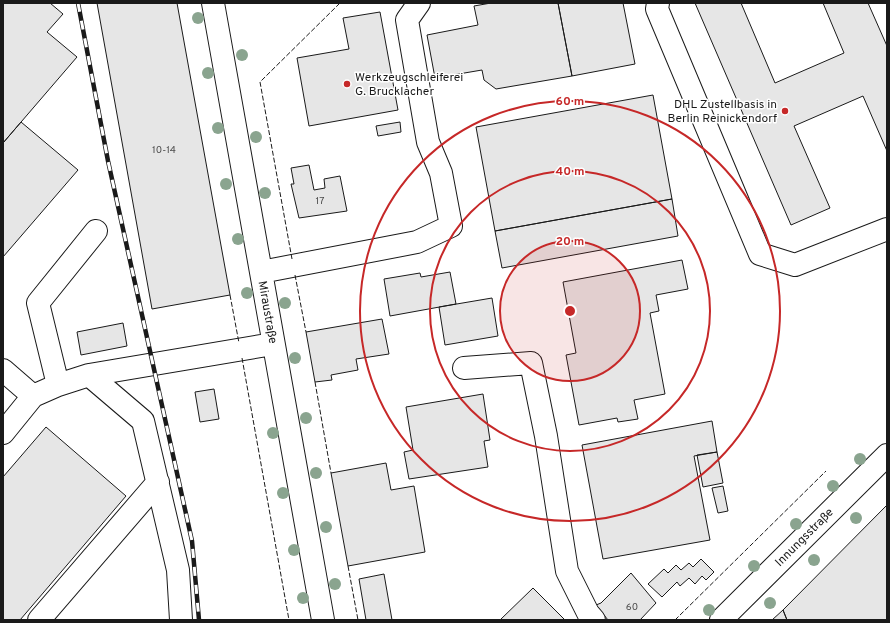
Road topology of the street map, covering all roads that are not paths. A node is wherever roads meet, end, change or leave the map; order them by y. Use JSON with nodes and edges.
{"nodes":[{"id":1,"x":213,"y":3,"type":"edge"},
{"id":2,"x":419,"y":3,"type":"edge"},
{"id":3,"x":658,"y":3,"type":"edge"},
{"id":4,"x":887,"y":229,"type":"edge"},
{"id":5,"x":96,"y":231,"type":"dead end"},
{"id":6,"x":261,"y":272,"type":"junction"},
{"id":7,"x":273,"y":344,"type":"junction"},
{"id":8,"x":464,"y":368,"type":"dead end"},
{"id":9,"x":3,"y":370,"type":"edge"},
{"id":10,"x":89,"y":376,"type":"junction"},
{"id":11,"x":58,"y":385,"type":"junction"},
{"id":12,"x":33,"y":396,"type":"junction"},
{"id":13,"x":3,"y":433,"type":"edge"},
{"id":14,"x":887,"y":455,"type":"edge"},
{"id":15,"x":158,"y":482,"type":"junction"},
{"id":16,"x":39,"y":620,"type":"edge"},
{"id":17,"x":181,"y":620,"type":"edge"},
{"id":18,"x":323,"y":620,"type":"edge"},
{"id":19,"x":594,"y":620,"type":"edge"},
{"id":20,"x":721,"y":620,"type":"edge"}],
"edges":[{"from":1,"to":6,"type":"street","name":"Miraustraße"},
{"from":2,"to":6,"type":"street"},
{"from":3,"to":4,"type":"street"},
{"from":5,"to":11,"type":"street"},
{"from":6,"to":7,"type":"street","name":"Miraustraße"},
{"from":7,"to":10,"type":"street"},
{"from":7,"to":18,"type":"street","name":"Miraustraße"},
{"from":8,"to":19,"type":"street"},
{"from":9,"to":12,"type":"street"},
{"from":10,"to":11,"type":"street"},
{"from":10,"to":15,"type":"street"},
{"from":11,"to":12,"type":"street"},
{"from":12,"to":13,"type":"street"},
{"from":14,"to":20,"type":"street","name":"Innungsstraße"},
{"from":15,"to":16,"type":"street"},
{"from":15,"to":17,"type":"street"}]}
